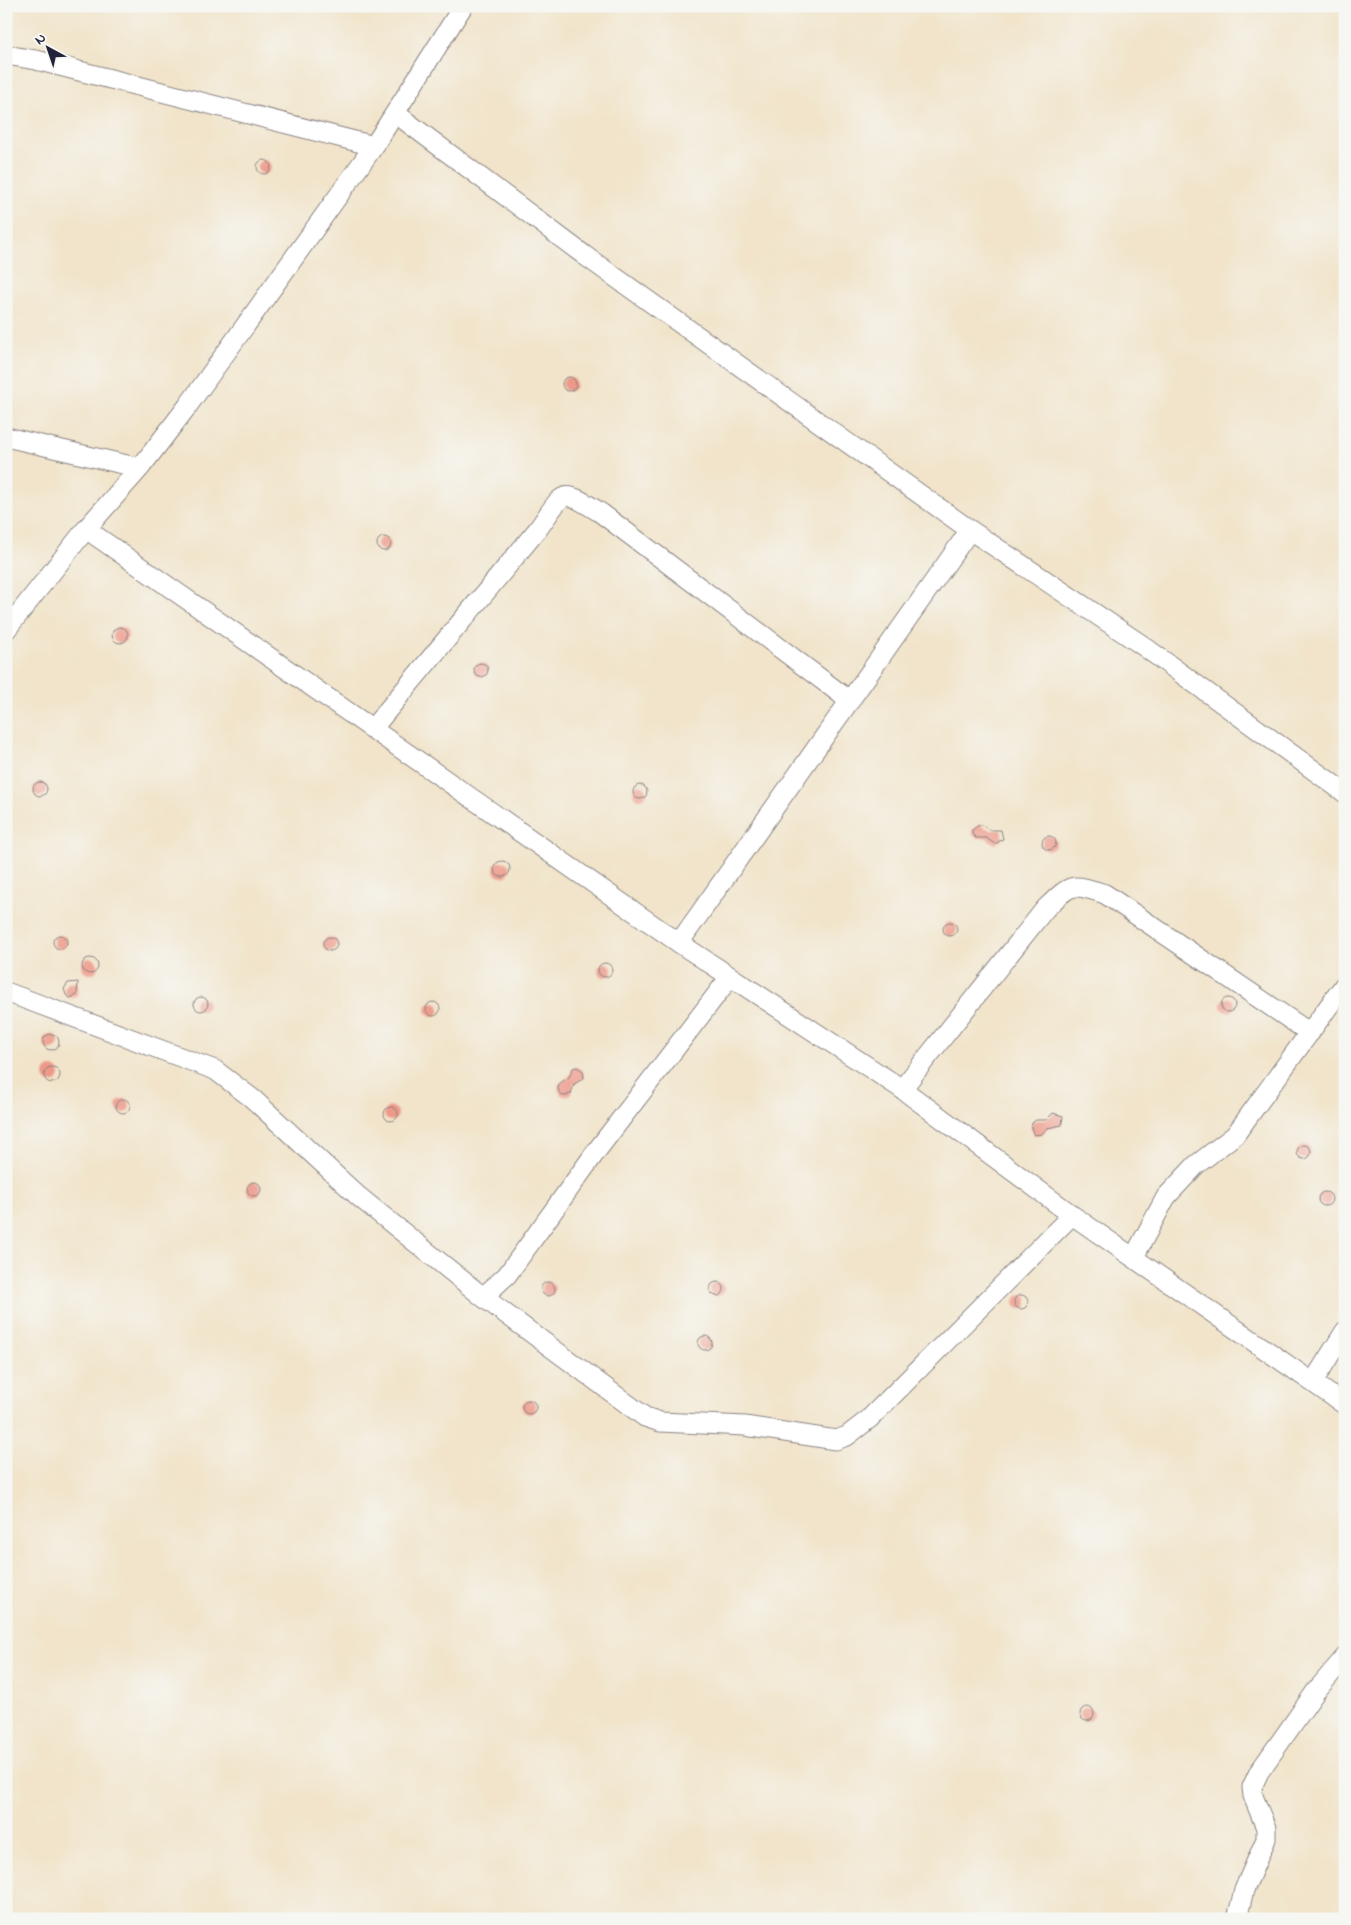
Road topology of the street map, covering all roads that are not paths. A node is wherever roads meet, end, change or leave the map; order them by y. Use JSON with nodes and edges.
{"nodes":[{"id":1,"x":464,"y":6,"type":"edge"},
{"id":2,"x":6,"y":55,"type":"edge"},
{"id":3,"x":396,"y":113,"type":"junction"},
{"id":4,"x":374,"y":146,"type":"junction"},
{"id":5,"x":6,"y":437,"type":"edge"},
{"id":6,"x":140,"y":468,"type":"junction"},
{"id":7,"x":86,"y":529,"type":"junction"},
{"id":8,"x":970,"y":530,"type":"junction"},
{"id":9,"x":6,"y":630,"type":"edge"},
{"id":10,"x":850,"y":701,"type":"junction"},
{"id":11,"x":372,"y":729,"type":"junction"},
{"id":12,"x":1345,"y":793,"type":"edge"},
{"id":13,"x":679,"y":943,"type":"junction"},
{"id":14,"x":730,"y":977,"type":"junction"},
{"id":15,"x":1345,"y":984,"type":"edge"},
{"id":16,"x":6,"y":992,"type":"edge"},
{"id":17,"x":1310,"y":1033,"type":"junction"},
{"id":18,"x":902,"y":1089,"type":"junction"},
{"id":19,"x":1072,"y":1215,"type":"junction"},
{"id":20,"x":1134,"y":1257,"type":"junction"},
{"id":21,"x":483,"y":1296,"type":"junction"},
{"id":22,"x":1345,"y":1331,"type":"edge"},
{"id":23,"x":1313,"y":1382,"type":"junction"},
{"id":24,"x":1345,"y":1405,"type":"edge"},
{"id":25,"x":1345,"y":1657,"type":"edge"},
{"id":26,"x":1237,"y":1919,"type":"edge"}],
"edges":[{"from":1,"to":3,"type":"street"},
{"from":2,"to":4,"type":"street"},
{"from":3,"to":4,"type":"street"},
{"from":3,"to":8,"type":"street"},
{"from":4,"to":6,"type":"street"},
{"from":5,"to":6,"type":"street"},
{"from":6,"to":7,"type":"street"},
{"from":7,"to":9,"type":"street"},
{"from":7,"to":11,"type":"street"},
{"from":8,"to":10,"type":"street"},
{"from":8,"to":12,"type":"street"},
{"from":10,"to":11,"type":"street"},
{"from":10,"to":13,"type":"street"},
{"from":11,"to":13,"type":"street"},
{"from":13,"to":14,"type":"street"},
{"from":14,"to":18,"type":"street"},
{"from":14,"to":21,"type":"street"},
{"from":15,"to":17,"type":"street"},
{"from":16,"to":21,"type":"street"},
{"from":17,"to":18,"type":"street"},
{"from":17,"to":20,"type":"street"},
{"from":18,"to":19,"type":"street"},
{"from":19,"to":20,"type":"street"},
{"from":19,"to":21,"type":"street"},
{"from":20,"to":23,"type":"street"},
{"from":22,"to":23,"type":"street"},
{"from":23,"to":24,"type":"street"},
{"from":25,"to":26,"type":"street"}]}
